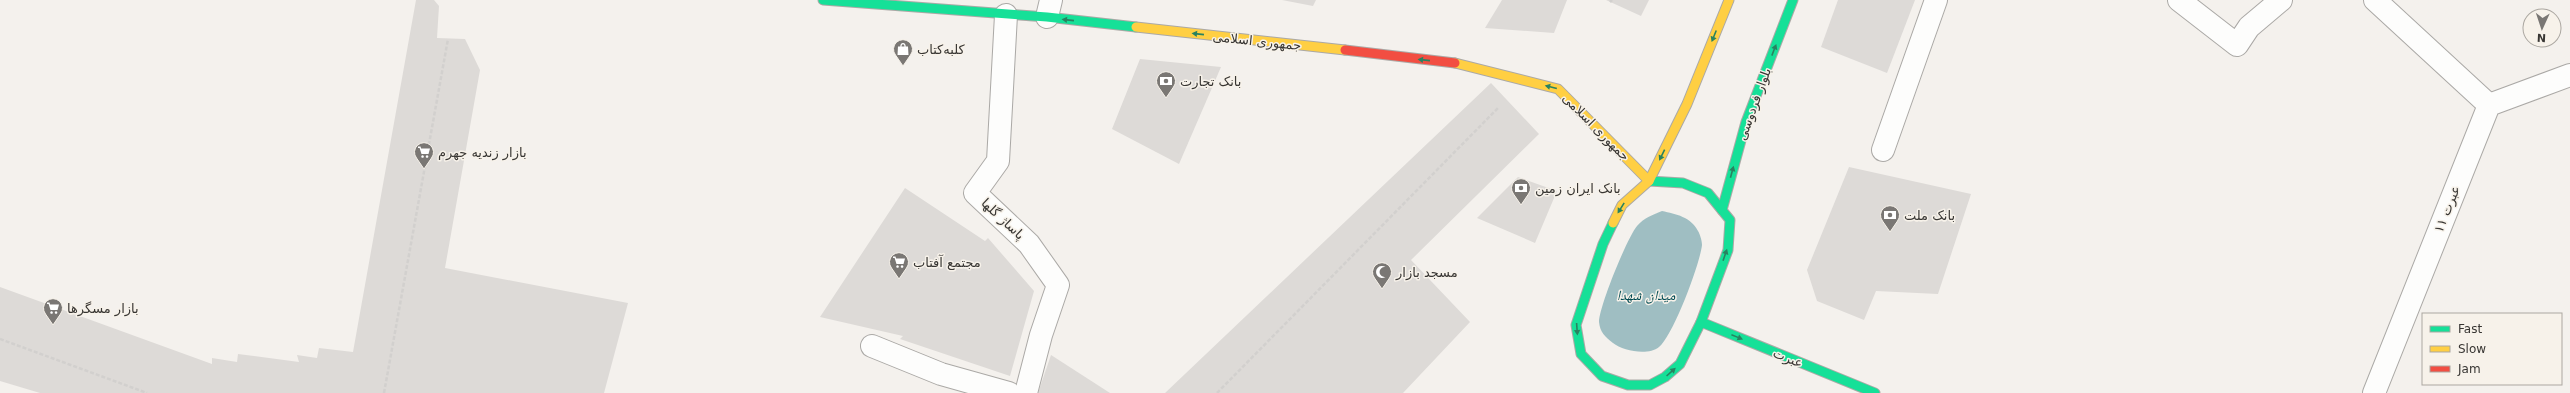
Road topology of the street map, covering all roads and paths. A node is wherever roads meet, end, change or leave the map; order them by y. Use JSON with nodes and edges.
{"nodes":[{"id":1,"x":823,"y":0,"type":"edge"},
{"id":2,"x":1729,"y":0,"type":"edge"},
{"id":3,"x":1793,"y":0,"type":"edge"},
{"id":4,"x":1936,"y":0,"type":"edge"},
{"id":5,"x":2179,"y":0,"type":"edge"},
{"id":6,"x":2281,"y":0,"type":"edge"},
{"id":7,"x":2374,"y":0,"type":"edge"},
{"id":8,"x":1049,"y":9,"type":"edge"},
{"id":9,"x":1006,"y":15,"type":"junction"},
{"id":10,"x":448,"y":38,"type":"dead end"},
{"id":11,"x":2570,"y":75,"type":"edge"},
{"id":12,"x":1500,"y":105,"type":"dead end"},
{"id":13,"x":2489,"y":105,"type":"junction"},
{"id":14,"x":1883,"y":150,"type":"dead end"},
{"id":15,"x":1649,"y":181,"type":"junction"},
{"id":16,"x":1722,"y":210,"type":"junction"},
{"id":17,"x":1701,"y":322,"type":"junction"},
{"id":18,"x":0,"y":339,"type":"edge"},
{"id":19,"x":872,"y":346,"type":"dead end"},
{"id":20,"x":1602,"y":376,"type":"junction"},
{"id":21,"x":1597,"y":387,"type":"dead end"},
{"id":22,"x":147,"y":393,"type":"edge"},
{"id":23,"x":384,"y":393,"type":"edge"},
{"id":24,"x":1009,"y":393,"type":"edge"},
{"id":25,"x":1026,"y":393,"type":"edge"},
{"id":26,"x":1217,"y":393,"type":"edge"},
{"id":27,"x":1875,"y":393,"type":"edge"},
{"id":28,"x":2374,"y":393,"type":"edge"}],
"edges":[{"from":1,"to":9,"type":"street","name":"جمهوری اسلامی"},
{"from":2,"to":15,"type":"street","one_way":true},
{"from":16,"to":3,"type":"street","name":"بلوار فردوسی","one_way":true},
{"from":4,"to":14,"type":"street"},
{"from":5,"to":6,"type":"street"},
{"from":7,"to":13,"type":"street"},
{"from":8,"to":9,"type":"street","name":"جمهوری اسلامی"},
{"from":15,"to":8,"type":"street","name":"جمهوری اسلامی","one_way":true},
{"from":9,"to":25,"type":"street","name":"پاساژ گلها"},
{"from":10,"to":23,"type":"path"},
{"from":11,"to":13,"type":"street"},
{"from":12,"to":26,"type":"path"},
{"from":13,"to":28,"type":"street","name":"عبرت ۱۱"},
{"from":15,"to":16,"type":"street"},
{"from":15,"to":20,"type":"street","one_way":true},
{"from":17,"to":16,"type":"street","one_way":true},
{"from":20,"to":17,"type":"street","one_way":true},
{"from":17,"to":27,"type":"street","name":"عبرت","one_way":true},
{"from":18,"to":22,"type":"path"},
{"from":19,"to":24,"type":"street"},
{"from":20,"to":21,"type":"street"}]}
